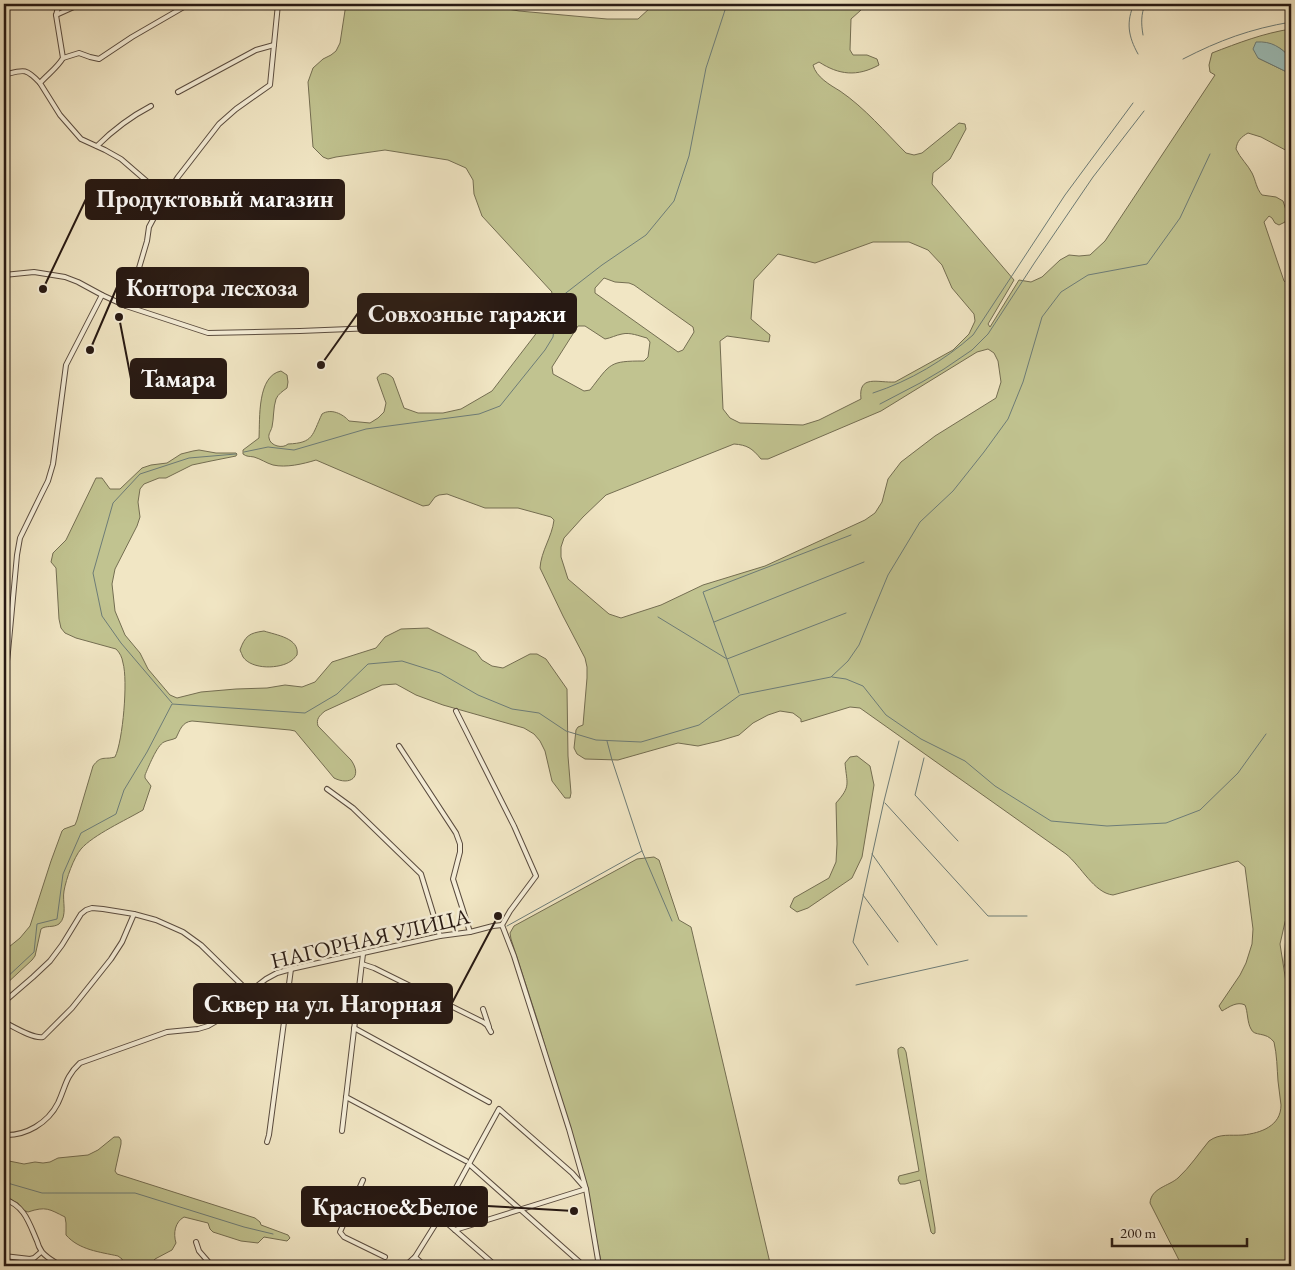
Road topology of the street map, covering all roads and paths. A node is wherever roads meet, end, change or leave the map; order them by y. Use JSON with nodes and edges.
{"nodes":[{"id":1,"x":59,"y":4,"type":"edge"},
{"id":2,"x":77,"y":4,"type":"edge"},
{"id":3,"x":189,"y":4,"type":"edge"},
{"id":4,"x":278,"y":4,"type":"edge"},
{"id":5,"x":56,"y":15,"type":"junction"},
{"id":6,"x":274,"y":45,"type":"junction"},
{"id":7,"x":63,"y":58,"type":"junction"},
{"id":8,"x":4,"y":75,"type":"edge"},
{"id":9,"x":40,"y":82,"type":"junction"},
{"id":10,"x":178,"y":92,"type":"dead end"},
{"id":11,"x":151,"y":106,"type":"dead end"},
{"id":12,"x":97,"y":146,"type":"junction"},
{"id":13,"x":165,"y":196,"type":"junction"},
{"id":14,"x":4,"y":275,"type":"edge"},
{"id":15,"x":102,"y":295,"type":"junction"},
{"id":16,"x":126,"y":306,"type":"junction"},
{"id":17,"x":399,"y":327,"type":"dead end"},
{"id":18,"x":4,"y":688,"type":"edge"},
{"id":19,"x":456,"y":711,"type":"dead end"},
{"id":20,"x":399,"y":746,"type":"dead end"},
{"id":21,"x":327,"y":789,"type":"dead end"},
{"id":22,"x":134,"y":914,"type":"junction"},
{"id":23,"x":502,"y":925,"type":"junction"},
{"id":24,"x":470,"y":932,"type":"junction"},
{"id":25,"x":440,"y":936,"type":"junction"},
{"id":26,"x":363,"y":954,"type":"junction"},
{"id":27,"x":362,"y":964,"type":"junction"},
{"id":28,"x":291,"y":969,"type":"junction"},
{"id":29,"x":249,"y":992,"type":"junction"},
{"id":30,"x":4,"y":1002,"type":"edge"},
{"id":31,"x":483,"y":1009,"type":"dead end"},
{"id":32,"x":4,"y":1022,"type":"edge"},
{"id":33,"x":354,"y":1028,"type":"junction"},
{"id":34,"x":346,"y":1097,"type":"junction"},
{"id":35,"x":489,"y":1102,"type":"dead end"},
{"id":36,"x":342,"y":1131,"type":"dead end"},
{"id":37,"x":4,"y":1135,"type":"edge"},
{"id":38,"x":267,"y":1142,"type":"dead end"},
{"id":39,"x":467,"y":1163,"type":"junction"},
{"id":40,"x":363,"y":1180,"type":"dead end"},
{"id":41,"x":586,"y":1189,"type":"junction"},
{"id":42,"x":4,"y":1200,"type":"edge"},
{"id":43,"x":520,"y":1210,"type":"junction"},
{"id":44,"x":440,"y":1217,"type":"junction"},
{"id":45,"x":455,"y":1230,"type":"junction"},
{"id":46,"x":196,"y":1242,"type":"dead end"},
{"id":47,"x":41,"y":1252,"type":"junction"},
{"id":48,"x":4,"y":1256,"type":"edge"},
{"id":49,"x":385,"y":1257,"type":"dead end"},
{"id":50,"x":415,"y":1257,"type":"junction"},
{"id":51,"x":61,"y":1266,"type":"edge"},
{"id":52,"x":212,"y":1266,"type":"edge"},
{"id":53,"x":405,"y":1266,"type":"edge"},
{"id":54,"x":425,"y":1266,"type":"edge"},
{"id":55,"x":496,"y":1266,"type":"edge"},
{"id":56,"x":584,"y":1266,"type":"edge"},
{"id":57,"x":599,"y":1266,"type":"edge"}],
"edges":[{"from":1,"to":5,"type":"street"},
{"from":2,"to":5,"type":"street"},
{"from":3,"to":7,"type":"street"},
{"from":4,"to":6,"type":"street"},
{"from":5,"to":7,"type":"street"},
{"from":6,"to":10,"type":"street"},
{"from":6,"to":13,"type":"street"},
{"from":7,"to":9,"type":"street"},
{"from":8,"to":9,"type":"street"},
{"from":9,"to":12,"type":"street"},
{"from":11,"to":12,"type":"street"},
{"from":12,"to":13,"type":"street"},
{"from":13,"to":16,"type":"street"},
{"from":14,"to":15,"type":"street"},
{"from":15,"to":16,"type":"street"},
{"from":15,"to":18,"type":"street"},
{"from":16,"to":17,"type":"street"},
{"from":19,"to":23,"type":"street"},
{"from":20,"to":24,"type":"street"},
{"from":21,"to":25,"type":"street"},
{"from":22,"to":29,"type":"street"},
{"from":22,"to":30,"type":"street"},
{"from":22,"to":32,"type":"street"},
{"from":23,"to":24,"type":"street","name":"НАГОРНАЯ УЛИЦА"},
{"from":23,"to":41,"type":"street"},
{"from":24,"to":25,"type":"street","name":"НАГОРНАЯ УЛИЦА"},
{"from":25,"to":26,"type":"street","name":"НАГОРНАЯ УЛИЦА"},
{"from":26,"to":27,"type":"street"},
{"from":26,"to":28,"type":"street","name":"НАГОРНАЯ УЛИЦА"},
{"from":27,"to":31,"type":"street"},
{"from":27,"to":33,"type":"street"},
{"from":28,"to":29,"type":"street","name":"НАГОРНАЯ УЛИЦА"},
{"from":28,"to":38,"type":"street"},
{"from":29,"to":37,"type":"street","name":"НАГОРНАЯ УЛИЦА"},
{"from":33,"to":34,"type":"street"},
{"from":33,"to":35,"type":"street"},
{"from":34,"to":36,"type":"street"},
{"from":34,"to":39,"type":"street"},
{"from":39,"to":41,"type":"street"},
{"from":39,"to":43,"type":"street"},
{"from":39,"to":44,"type":"street"},
{"from":40,"to":49,"type":"street"},
{"from":41,"to":43,"type":"street"},
{"from":41,"to":57,"type":"street"},
{"from":42,"to":47,"type":"street"},
{"from":43,"to":45,"type":"street"},
{"from":43,"to":56,"type":"street"},
{"from":44,"to":45,"type":"street"},
{"from":44,"to":50,"type":"street"},
{"from":45,"to":55,"type":"street"},
{"from":46,"to":52,"type":"street"},
{"from":47,"to":48,"type":"street"},
{"from":47,"to":51,"type":"street"},
{"from":50,"to":53,"type":"street"},
{"from":50,"to":54,"type":"street"}]}
